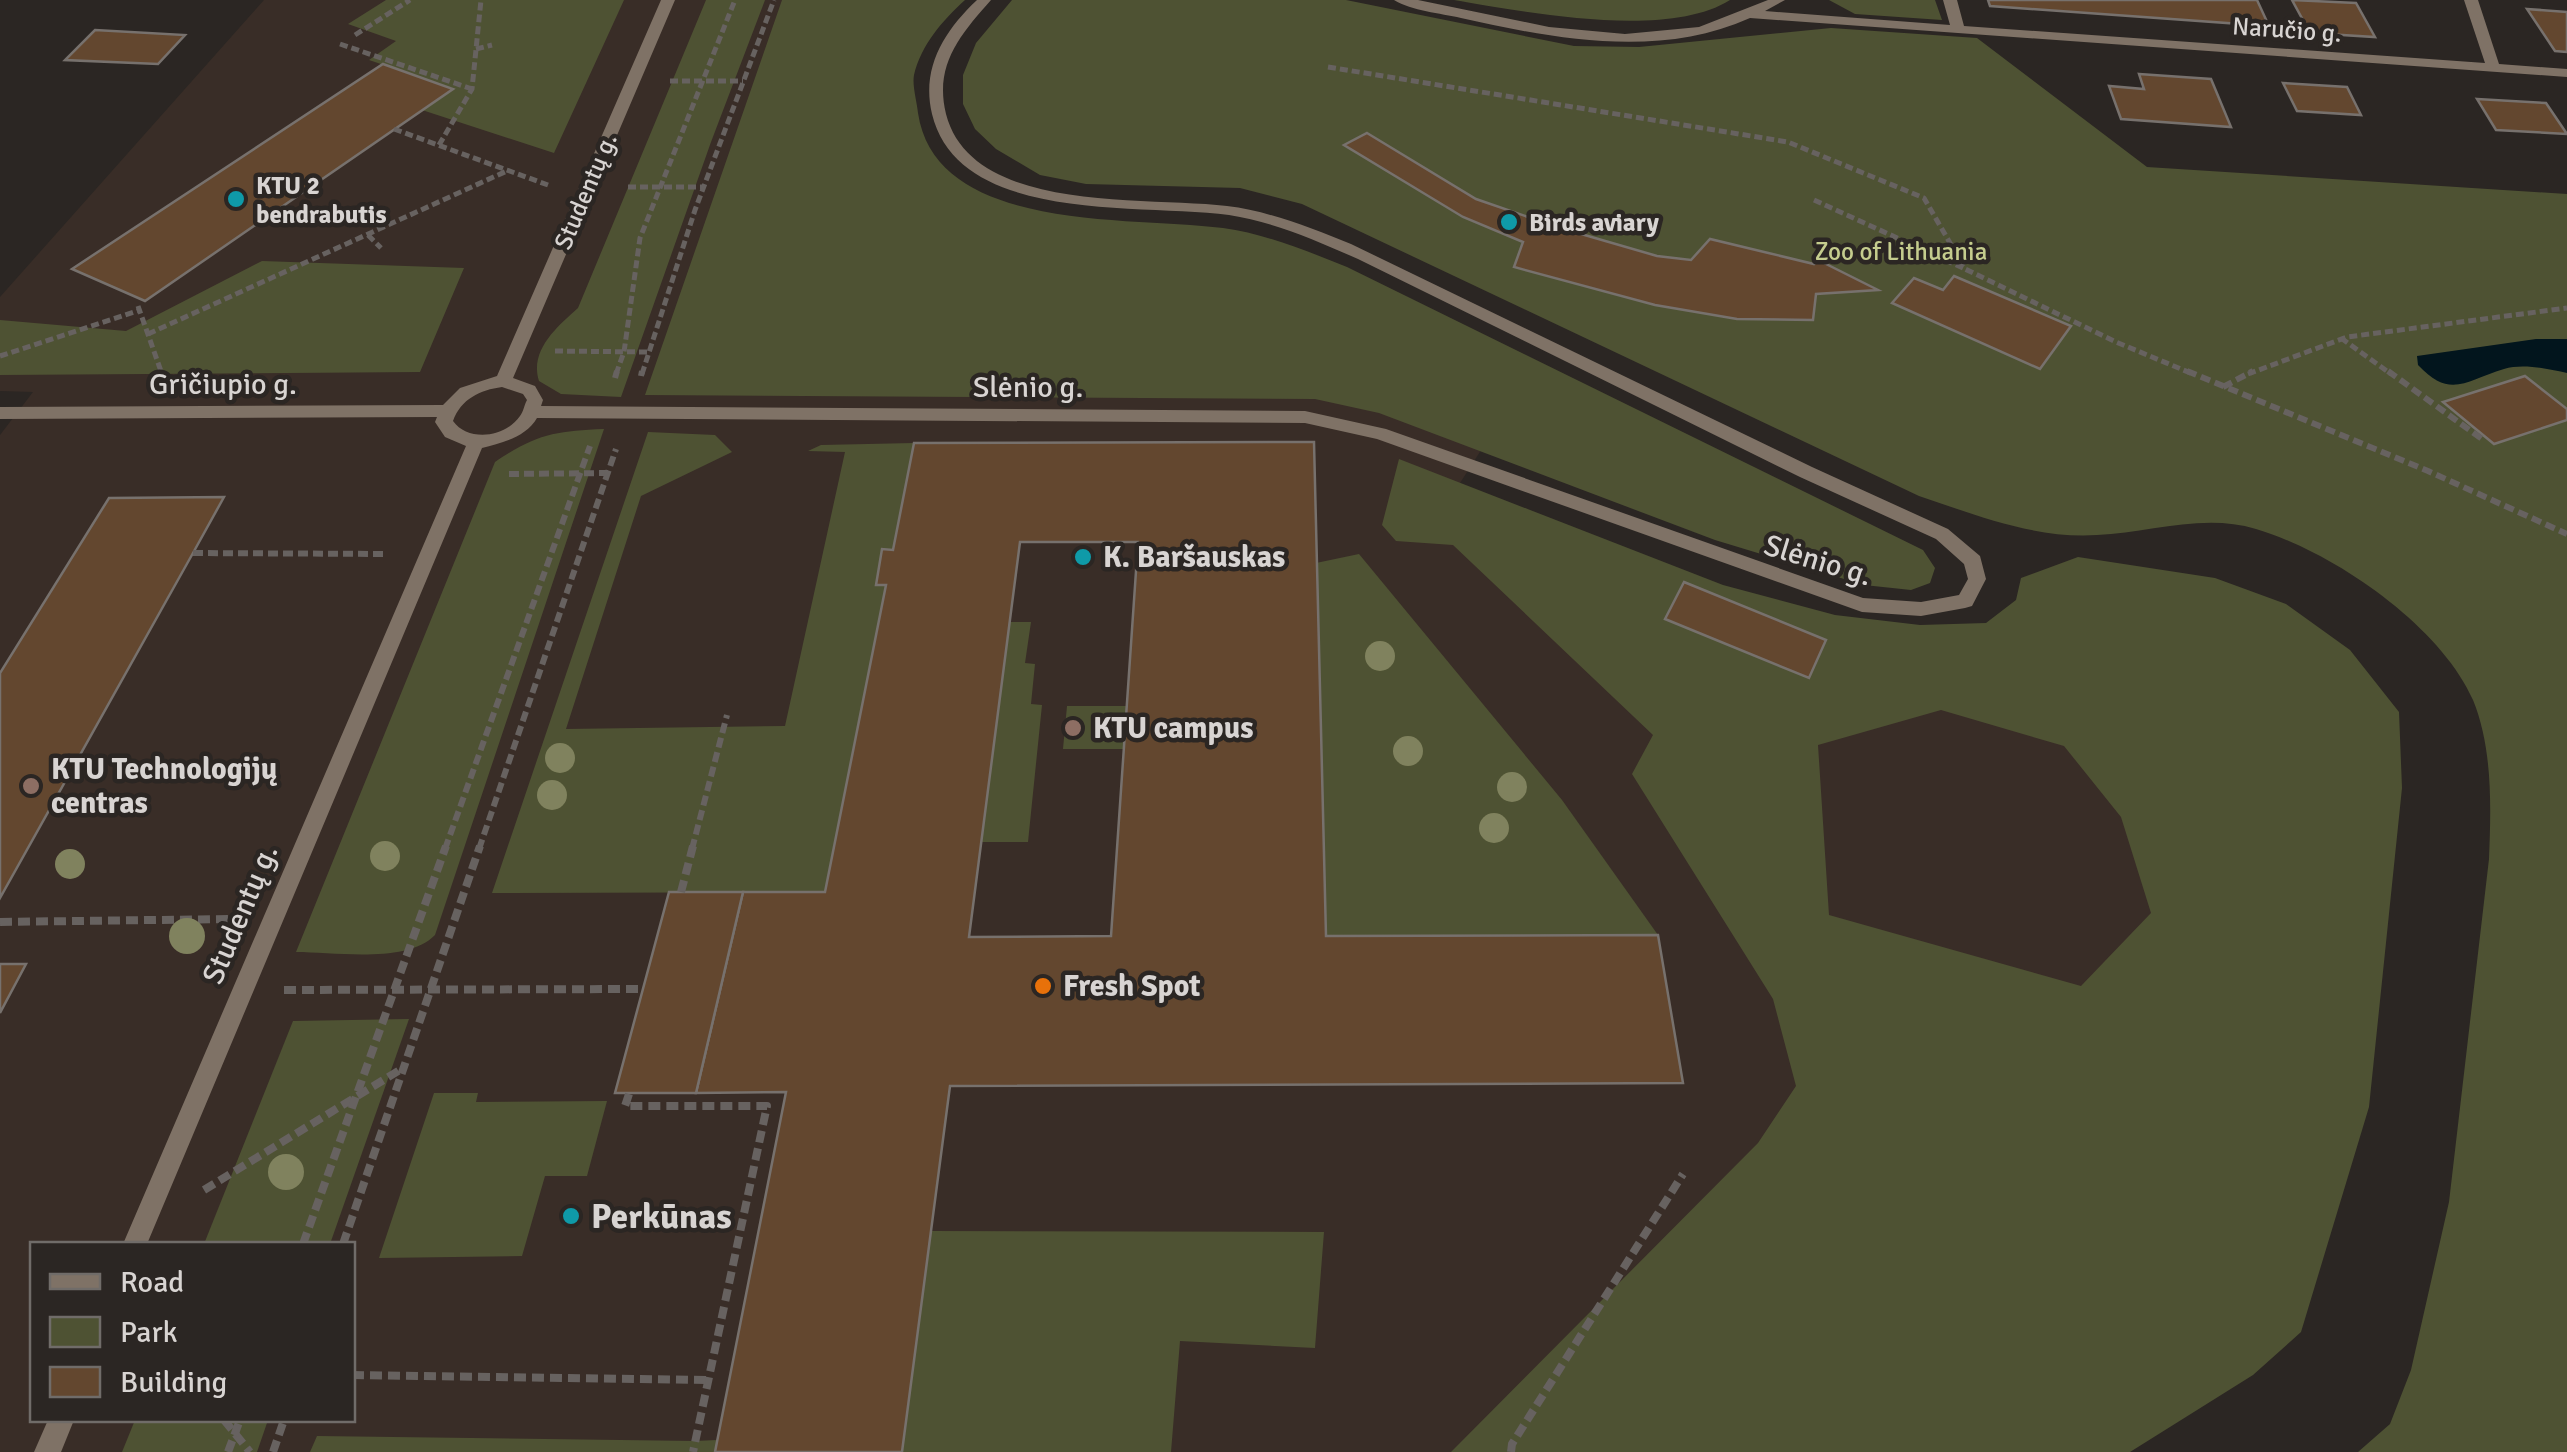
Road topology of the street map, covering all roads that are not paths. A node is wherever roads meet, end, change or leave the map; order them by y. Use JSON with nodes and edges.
{"nodes":[{"id":1,"x":668,"y":0,"type":"edge"},
{"id":2,"x":984,"y":0,"type":"edge"},
{"id":3,"x":1401,"y":0,"type":"edge"},
{"id":4,"x":1778,"y":0,"type":"edge"},
{"id":5,"x":1950,"y":0,"type":"edge"},
{"id":6,"x":2471,"y":0,"type":"edge"},
{"id":7,"x":1748,"y":14,"type":"junction"},
{"id":8,"x":1958,"y":29,"type":"junction"},
{"id":9,"x":2494,"y":66,"type":"junction"},
{"id":10,"x":2567,"y":72,"type":"edge"},
{"id":11,"x":503,"y":381,"type":"junction"},
{"id":12,"x":447,"y":411,"type":"junction"},
{"id":13,"x":0,"y":412,"type":"edge"},
{"id":14,"x":533,"y":412,"type":"junction"},
{"id":15,"x":476,"y":442,"type":"junction"},
{"id":16,"x":139,"y":1236,"type":"edge"},
{"id":17,"x":60,"y":1422,"type":"edge"},
{"id":18,"x":47,"y":1452,"type":"edge"}],
"edges":[{"from":1,"to":11,"type":"street","name":"Studentų g."},
{"from":2,"to":14,"type":"street","name":"Slėnio g."},
{"from":3,"to":7,"type":"street"},
{"from":4,"to":7,"type":"street"},
{"from":5,"to":8,"type":"street"},
{"from":6,"to":9,"type":"street"},
{"from":7,"to":8,"type":"street","name":"Naručio g."},
{"from":8,"to":9,"type":"street","name":"Naručio g."},
{"from":9,"to":10,"type":"street","name":"Naručio g."},
{"from":11,"to":12,"type":"street"},
{"from":11,"to":14,"type":"street"},
{"from":12,"to":13,"type":"street","name":"Gričiupio g."},
{"from":12,"to":15,"type":"street"},
{"from":14,"to":15,"type":"street"},
{"from":15,"to":16,"type":"street","name":"Studentų g."},
{"from":17,"to":18,"type":"street"}]}
